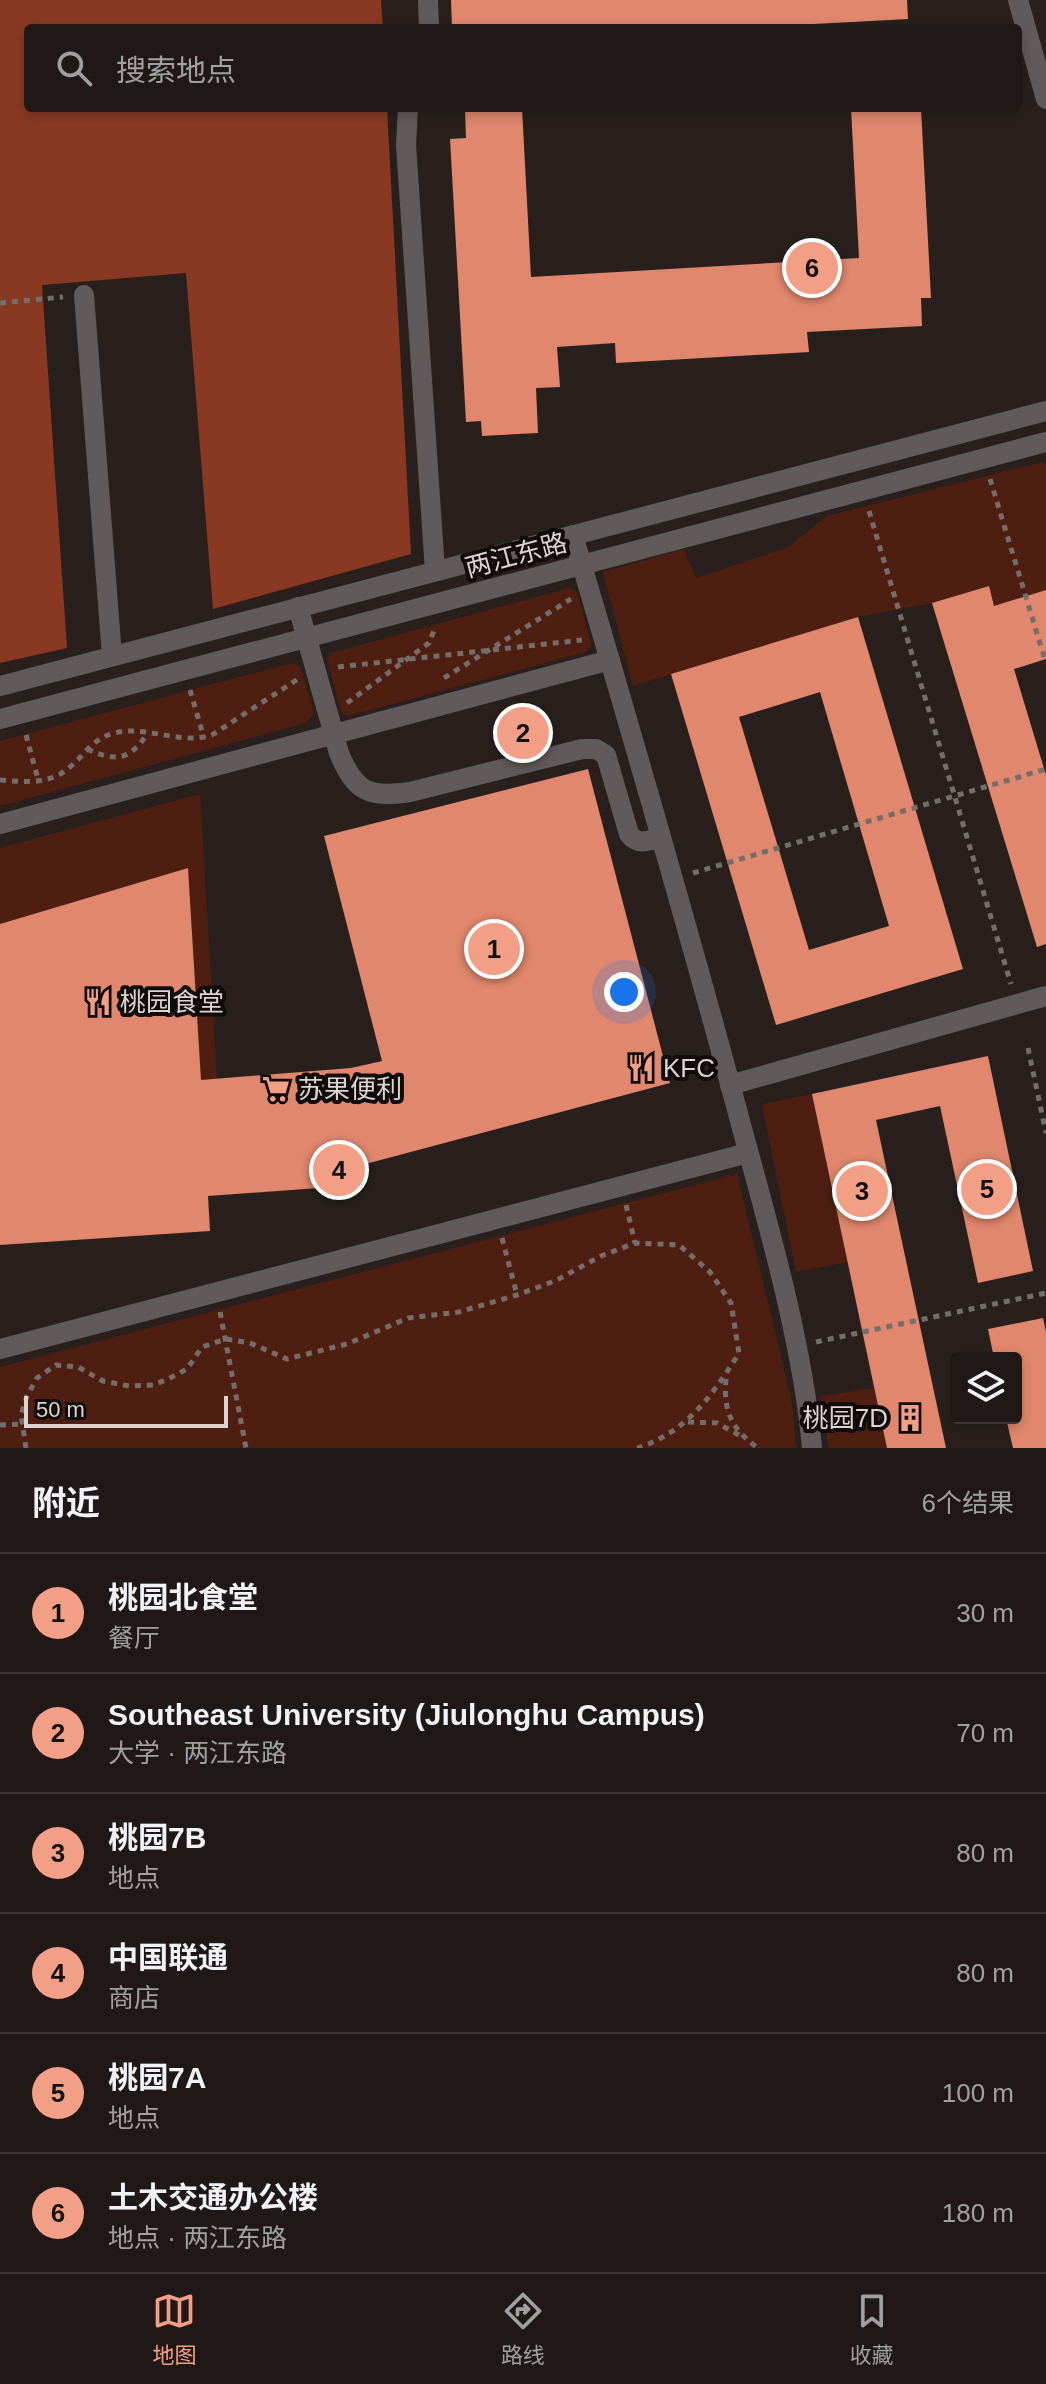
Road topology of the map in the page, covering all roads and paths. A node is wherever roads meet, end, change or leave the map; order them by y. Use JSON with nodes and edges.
{"nodes":[{"id":1,"x":428,"y":0,"type":"edge"},
{"id":2,"x":1018,"y":0,"type":"edge"},
{"id":3,"x":429,"y":24,"type":"edge"},
{"id":4,"x":1022,"y":24,"type":"edge"},
{"id":5,"x":1024,"y":40,"type":"edge"},
{"id":6,"x":1046,"y":99,"type":"edge"},
{"id":7,"x":408,"y":112,"type":"edge"},
{"id":8,"x":84,"y":295,"type":"joint"},
{"id":9,"x":0,"y":303,"type":"edge"},
{"id":10,"x":1046,"y":411,"type":"edge"},
{"id":11,"x":1046,"y":442,"type":"edge"},
{"id":12,"x":984,"y":458,"type":"junction"},
{"id":13,"x":863,"y":491,"type":"junction"},
{"id":14,"x":573,"y":535,"type":"junction"},
{"id":15,"x":582,"y":564,"type":"junction"},
{"id":16,"x":435,"y":571,"type":"junction"},
{"id":17,"x":589,"y":588,"type":"junction"},
{"id":18,"x":439,"y":603,"type":"junction"},
{"id":19,"x":298,"y":607,"type":"junction"},
{"id":20,"x":603,"y":637,"type":"junction"},
{"id":21,"x":306,"y":638,"type":"junction"},
{"id":22,"x":488,"y":652,"type":"junction"},
{"id":23,"x":112,"y":656,"type":"junction"},
{"id":24,"x":405,"y":660,"type":"junction"},
{"id":25,"x":610,"y":660,"type":"junction"},
{"id":26,"x":1046,"y":663,"type":"edge"},
{"id":27,"x":183,"y":670,"type":"junction"},
{"id":28,"x":316,"y":672,"type":"junction"},
{"id":29,"x":433,"y":685,"type":"dead end"},
{"id":30,"x":0,"y":686,"type":"edge"},
{"id":31,"x":10,"y":716,"type":"edge"},
{"id":32,"x":332,"y":726,"type":"junction"},
{"id":33,"x":149,"y":732,"type":"junction"},
{"id":34,"x":204,"y":738,"type":"junction"},
{"id":35,"x":87,"y":749,"type":"junction"},
{"id":36,"x":213,"y":767,"type":"junction"},
{"id":37,"x":1046,"y":769,"type":"edge"},
{"id":38,"x":0,"y":780,"type":"edge"},
{"id":39,"x":39,"y":783,"type":"junction"},
{"id":40,"x":954,"y":796,"type":"junction"},
{"id":41,"x":47,"y":811,"type":"junction"},
{"id":42,"x":0,"y":824,"type":"edge"},
{"id":43,"x":661,"y":837,"type":"junction"},
{"id":44,"x":673,"y":878,"type":"junction"},
{"id":45,"x":1046,"y":996,"type":"edge"},
{"id":46,"x":1017,"y":1005,"type":"junction"},
{"id":47,"x":1028,"y":1048,"type":"dead end"},
{"id":48,"x":730,"y":1085,"type":"junction"},
{"id":49,"x":1046,"y":1133,"type":"edge"},
{"id":50,"x":748,"y":1153,"type":"junction"},
{"id":51,"x":621,"y":1187,"type":"junction"},
{"id":52,"x":497,"y":1220,"type":"junction"},
{"id":53,"x":635,"y":1243,"type":"junction"},
{"id":54,"x":1046,"y":1293,"type":"edge"},
{"id":55,"x":217,"y":1294,"type":"junction"},
{"id":56,"x":517,"y":1295,"type":"junction"},
{"id":57,"x":226,"y":1339,"type":"junction"},
{"id":58,"x":795,"y":1347,"type":"junction"},
{"id":59,"x":0,"y":1349,"type":"edge"},
{"id":60,"x":726,"y":1374,"type":"junction"},
{"id":61,"x":687,"y":1422,"type":"junction"},
{"id":62,"x":22,"y":1424,"type":"junction"},
{"id":63,"x":0,"y":1425,"type":"edge"},
{"id":64,"x":741,"y":1436,"type":"junction"},
{"id":65,"x":26,"y":1448,"type":"edge"},
{"id":66,"x":246,"y":1448,"type":"edge"},
{"id":67,"x":637,"y":1448,"type":"edge"},
{"id":68,"x":758,"y":1448,"type":"edge"},
{"id":69,"x":812,"y":1448,"type":"edge"}],
"edges":[{"from":1,"to":3,"type":"street"},
{"from":2,"to":4,"type":"street"},
{"from":5,"to":6,"type":"street"},
{"from":7,"to":16,"type":"street"},
{"from":8,"to":9,"type":"path"},
{"from":8,"to":23,"type":"street"},
{"from":10,"to":14,"type":"street","name":"两江东路"},
{"from":11,"to":12,"type":"street","name":"两江东路"},
{"from":12,"to":13,"type":"street","name":"两江东路"},
{"from":12,"to":26,"type":"path"},
{"from":13,"to":15,"type":"street","name":"两江东路"},
{"from":13,"to":40,"type":"path"},
{"from":14,"to":15,"type":"street"},
{"from":14,"to":16,"type":"street","name":"两江东路"},
{"from":15,"to":17,"type":"street"},
{"from":15,"to":18,"type":"street","name":"两江东路"},
{"from":16,"to":19,"type":"street","name":"两江东路"},
{"from":17,"to":20,"type":"street"},
{"from":17,"to":22,"type":"path"},
{"from":18,"to":21,"type":"street","name":"两江东路"},
{"from":18,"to":24,"type":"path"},
{"from":19,"to":21,"type":"street"},
{"from":19,"to":23,"type":"street","name":"两江东路"},
{"from":20,"to":22,"type":"path"},
{"from":20,"to":25,"type":"street"},
{"from":21,"to":27,"type":"street","name":"两江东路"},
{"from":21,"to":28,"type":"street"},
{"from":22,"to":24,"type":"path"},
{"from":22,"to":29,"type":"path"},
{"from":23,"to":30,"type":"street","name":"两江东路"},
{"from":24,"to":28,"type":"path"},
{"from":24,"to":32,"type":"path"},
{"from":25,"to":32,"type":"street"},
{"from":25,"to":43,"type":"street"},
{"from":27,"to":31,"type":"street","name":"两江东路"},
{"from":27,"to":34,"type":"path"},
{"from":28,"to":32,"type":"street"},
{"from":28,"to":34,"type":"path"},
{"from":31,"to":39,"type":"path"},
{"from":32,"to":36,"type":"street"},
{"from":32,"to":43,"type":"street"},
{"from":33,"to":34,"type":"path"},
{"from":33,"to":35,"type":"path"},
{"from":33,"to":35,"type":"path"},
{"from":34,"to":36,"type":"path"},
{"from":35,"to":39,"type":"path"},
{"from":36,"to":41,"type":"street"},
{"from":37,"to":40,"type":"path"},
{"from":38,"to":39,"type":"path"},
{"from":39,"to":41,"type":"path"},
{"from":40,"to":44,"type":"path"},
{"from":40,"to":46,"type":"path"},
{"from":41,"to":42,"type":"street"},
{"from":43,"to":44,"type":"street"},
{"from":44,"to":48,"type":"street"},
{"from":45,"to":46,"type":"street"},
{"from":46,"to":48,"type":"street"},
{"from":47,"to":49,"type":"path"},
{"from":48,"to":50,"type":"street"},
{"from":50,"to":51,"type":"street"},
{"from":50,"to":58,"type":"street"},
{"from":51,"to":52,"type":"street"},
{"from":51,"to":53,"type":"path"},
{"from":52,"to":55,"type":"street"},
{"from":52,"to":56,"type":"path"},
{"from":53,"to":56,"type":"path"},
{"from":53,"to":60,"type":"path"},
{"from":54,"to":58,"type":"path"},
{"from":55,"to":57,"type":"path"},
{"from":55,"to":59,"type":"street"},
{"from":56,"to":57,"type":"path"},
{"from":57,"to":62,"type":"path"},
{"from":57,"to":66,"type":"path"},
{"from":58,"to":69,"type":"street"},
{"from":60,"to":61,"type":"path"},
{"from":60,"to":64,"type":"path"},
{"from":61,"to":64,"type":"path"},
{"from":61,"to":67,"type":"path"},
{"from":62,"to":63,"type":"path"},
{"from":62,"to":65,"type":"path"},
{"from":64,"to":68,"type":"path"}]}
